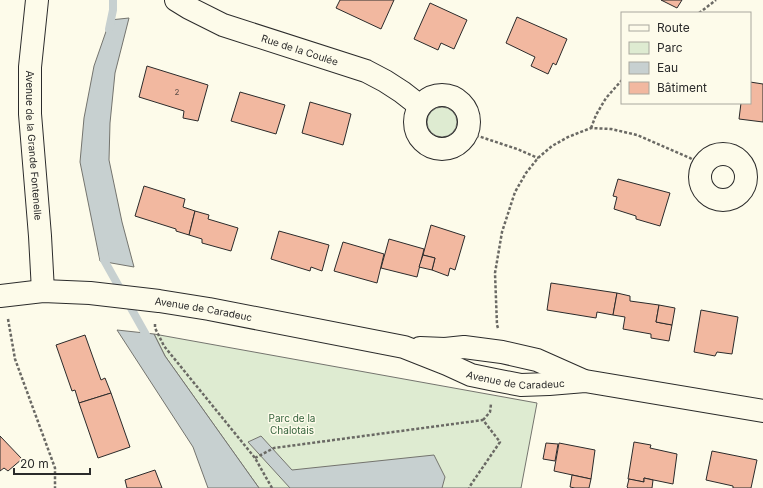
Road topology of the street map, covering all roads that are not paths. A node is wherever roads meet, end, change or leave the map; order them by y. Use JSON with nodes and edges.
{"nodes":[{"id":1,"x":37,"y":0,"type":"edge"},
{"id":2,"x":176,"y":0,"type":"edge"},
{"id":3,"x":420,"y":106,"type":"junction"},
{"id":4,"x":754,"y":166,"type":"edge"},
{"id":5,"x":43,"y":290,"type":"junction"},
{"id":6,"x":4,"y":306,"type":"edge"},
{"id":7,"x":404,"y":347,"type":"junction"},
{"id":8,"x":585,"y":381,"type":"junction"},
{"id":9,"x":763,"y":411,"type":"edge"}],
"edges":[{"from":1,"to":5,"type":"street","name":"Avenue de la Grande Fontenelle"},
{"from":2,"to":3,"type":"street","name":"Rue de la Coulée"},
{"from":3,"to":3,"type":"street"},
{"from":4,"to":4,"type":"street"},
{"from":5,"to":6,"type":"street","name":"Avenue de Caradeuc"},
{"from":5,"to":7,"type":"street","name":"Avenue de Caradeuc"},
{"from":7,"to":8,"type":"street","name":"Avenue de Caradeuc"},
{"from":7,"to":8,"type":"street","name":"Avenue de Caradeuc"},
{"from":8,"to":9,"type":"street","name":"Avenue de Caradeuc"}]}
